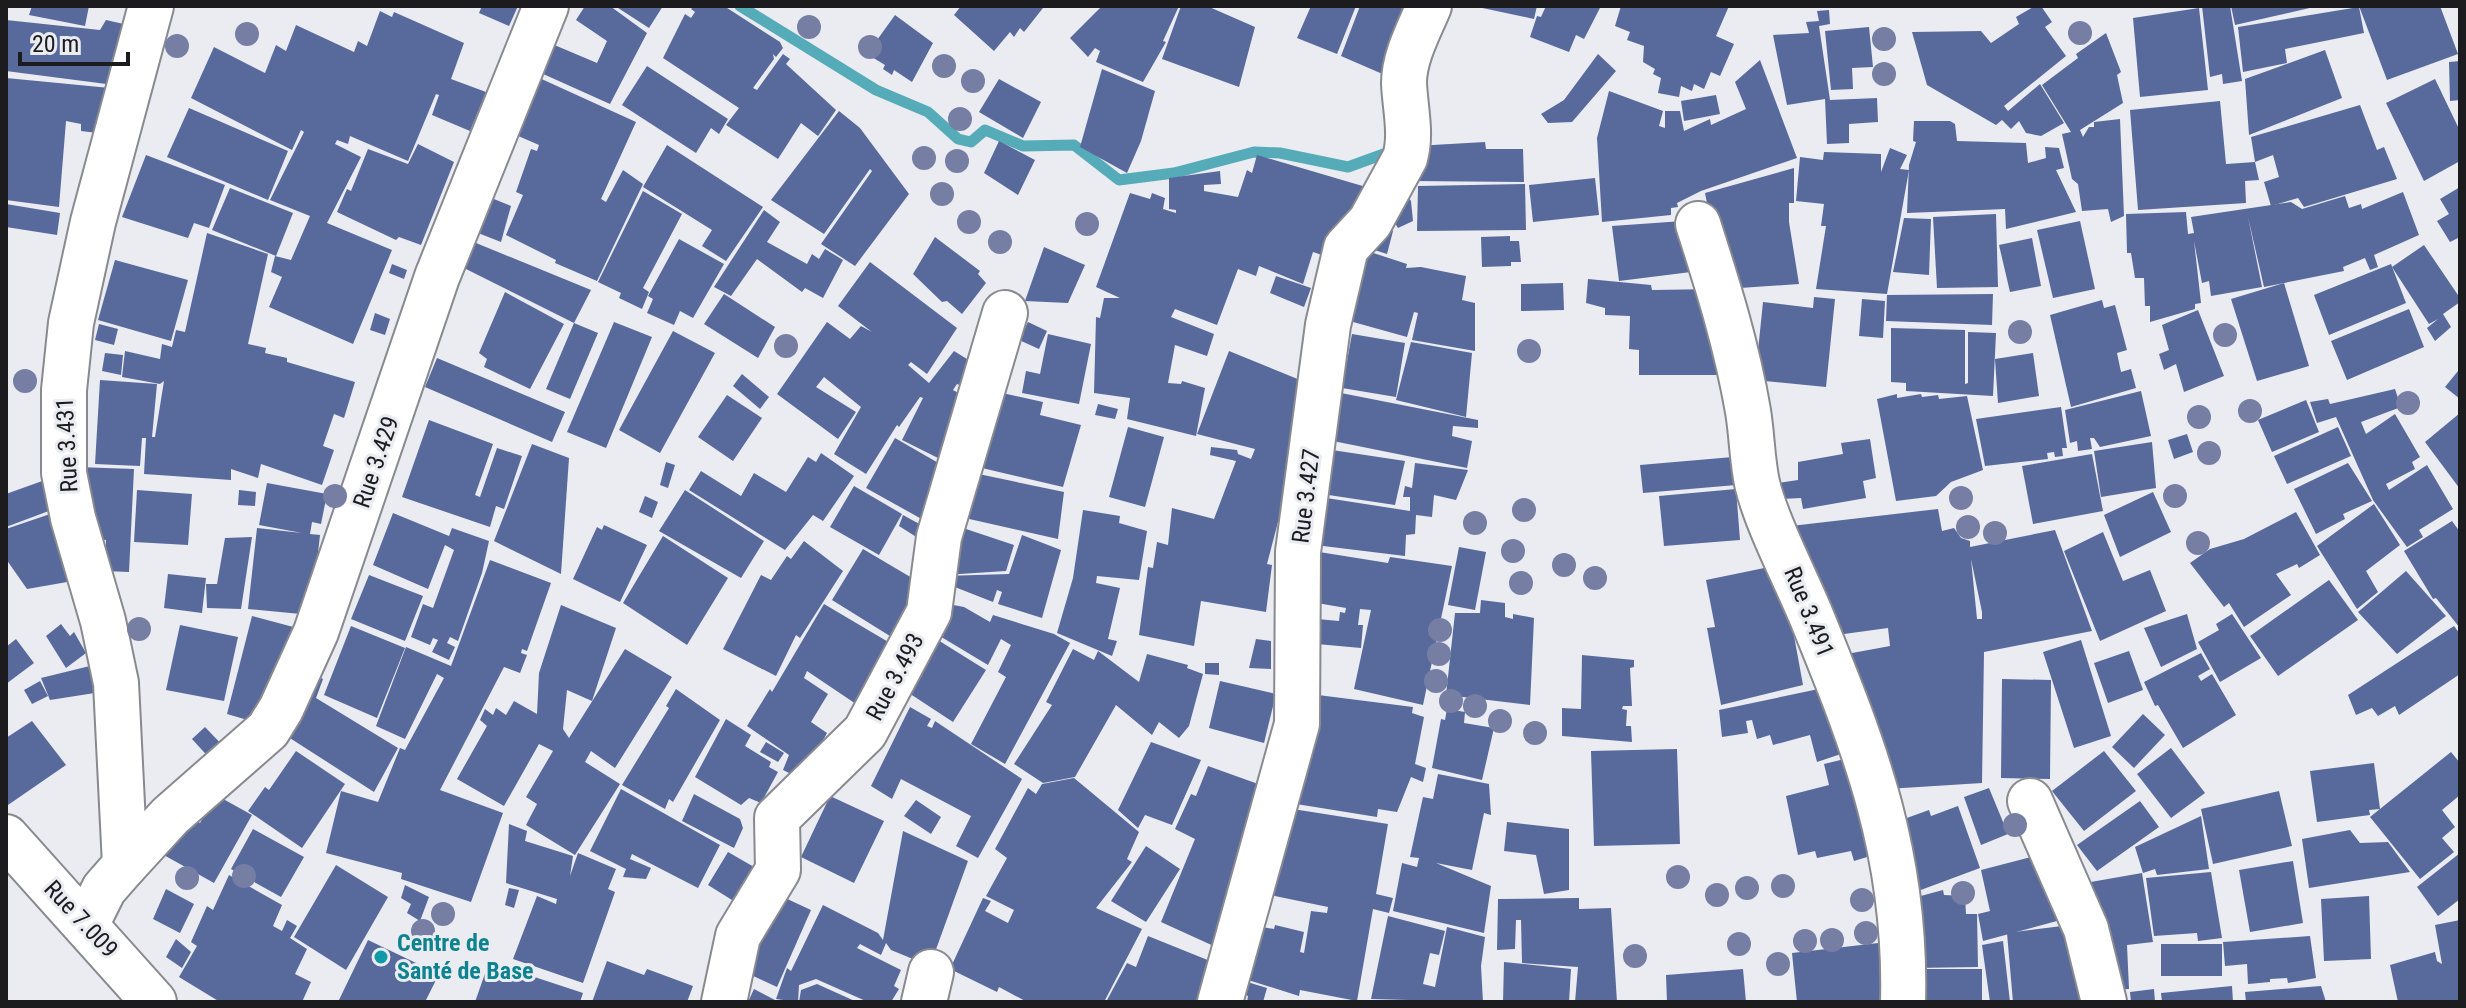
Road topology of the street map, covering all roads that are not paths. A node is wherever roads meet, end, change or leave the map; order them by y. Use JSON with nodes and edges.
{"nodes":[{"id":1,"x":151,"y":6,"type":"edge"},
{"id":2,"x":546,"y":6,"type":"edge"},
{"id":3,"x":1429,"y":6,"type":"edge"},
{"id":4,"x":1698,"y":224,"type":"dead end"},
{"id":5,"x":1005,"y":313,"type":"dead end"},
{"id":6,"x":2030,"y":801,"type":"dead end"},
{"id":7,"x":6,"y":837,"type":"edge"},
{"id":8,"x":125,"y":865,"type":"junction"},
{"id":9,"x":6,"y":877,"type":"edge"},
{"id":10,"x":86,"y":925,"type":"junction"},
{"id":11,"x":119,"y":1002,"type":"edge"},
{"id":12,"x":154,"y":1002,"type":"edge"},
{"id":13,"x":724,"y":1002,"type":"edge"},
{"id":14,"x":1220,"y":1002,"type":"edge"},
{"id":15,"x":1903,"y":1002,"type":"edge"},
{"id":16,"x":2104,"y":1002,"type":"edge"}],
"edges":[{"from":1,"to":8,"type":"street","name":"Rue 3.431"},
{"from":2,"to":8,"type":"street","name":"Rue 3.429"},
{"from":3,"to":14,"type":"street","name":"Rue 3.427"},
{"from":4,"to":15,"type":"street","name":"Rue 3.491"},
{"from":5,"to":13,"type":"street","name":"Rue 3.493"},
{"from":6,"to":16,"type":"street"},
{"from":7,"to":10,"type":"street","name":"Rue 7.009"},
{"from":8,"to":10,"type":"street"},
{"from":9,"to":11,"type":"street","name":"Rue 7.009"},
{"from":10,"to":12,"type":"street","name":"Rue 7.009"}]}
